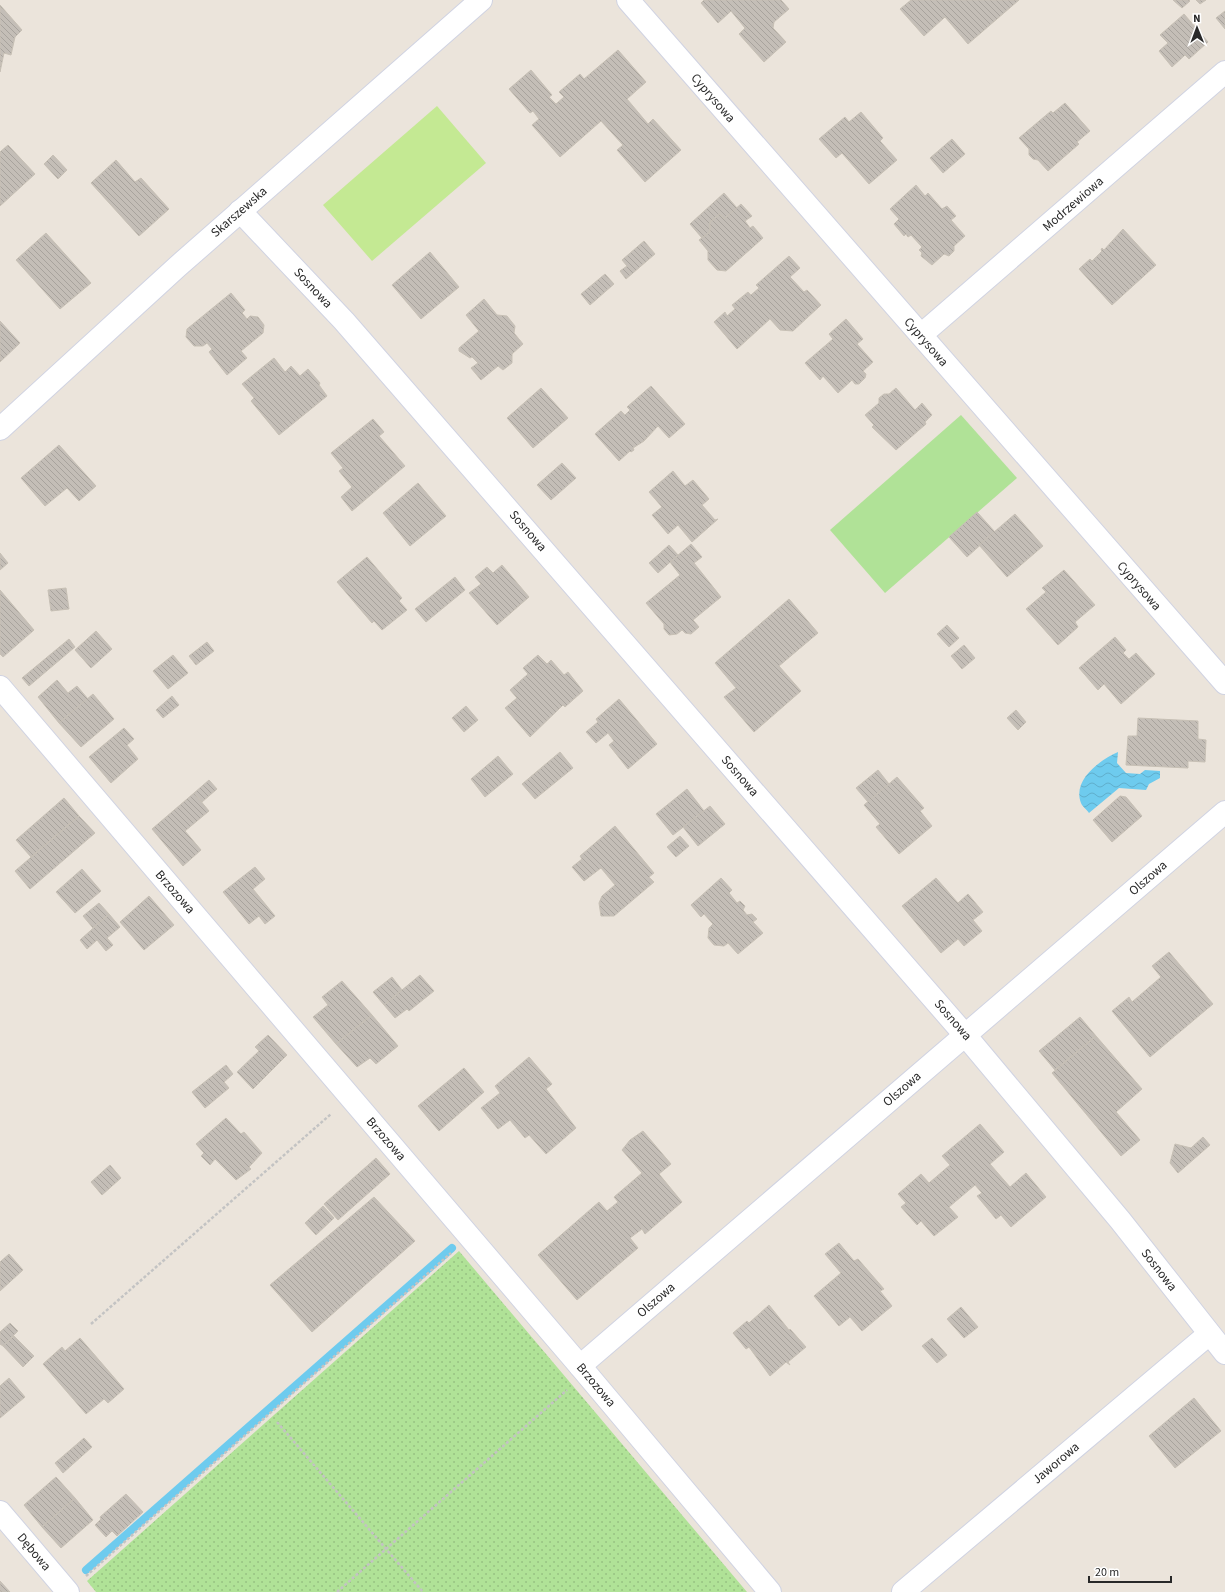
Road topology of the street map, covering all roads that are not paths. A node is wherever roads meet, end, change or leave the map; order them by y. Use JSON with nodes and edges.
{"nodes":[{"id":1,"x":481,"y":0,"type":"edge"},
{"id":2,"x":628,"y":0,"type":"edge"},
{"id":3,"x":1225,"y":72,"type":"edge"},
{"id":4,"x":240,"y":211,"type":"junction"},
{"id":5,"x":921,"y":336,"type":"junction"},
{"id":6,"x":0,"y":429,"type":"edge"},
{"id":7,"x":1225,"y":683,"type":"edge"},
{"id":8,"x":0,"y":687,"type":"edge"},
{"id":9,"x":1225,"y":812,"type":"edge"},
{"id":10,"x":965,"y":1034,"type":"junction"},
{"id":11,"x":1209,"y":1334,"type":"junction"},
{"id":12,"x":1225,"y":1353,"type":"edge"},
{"id":13,"x":580,"y":1366,"type":"junction"},
{"id":14,"x":0,"y":1512,"type":"edge"},
{"id":15,"x":74,"y":1587,"type":"edge"},
{"id":16,"x":770,"y":1592,"type":"edge"},
{"id":17,"x":903,"y":1592,"type":"edge"}],
"edges":[{"from":1,"to":4,"type":"street","name":"Skarszewska"},
{"from":2,"to":5,"type":"street","name":"Cyprysowa"},
{"from":3,"to":5,"type":"street","name":"Modrzewiowa"},
{"from":4,"to":6,"type":"street","name":"Skarszewska"},
{"from":4,"to":10,"type":"street","name":"Sosnowa"},
{"from":5,"to":7,"type":"street","name":"Cyprysowa"},
{"from":8,"to":13,"type":"street","name":"Brzozowa"},
{"from":9,"to":10,"type":"street","name":"Olszowa"},
{"from":10,"to":11,"type":"street","name":"Sosnowa"},
{"from":10,"to":13,"type":"street","name":"Olszowa"},
{"from":11,"to":12,"type":"street","name":"Sosnowa"},
{"from":11,"to":17,"type":"street","name":"Jaworowa"},
{"from":13,"to":16,"type":"street","name":"Brzozowa"},
{"from":14,"to":15,"type":"street","name":"Dębowa"}]}
